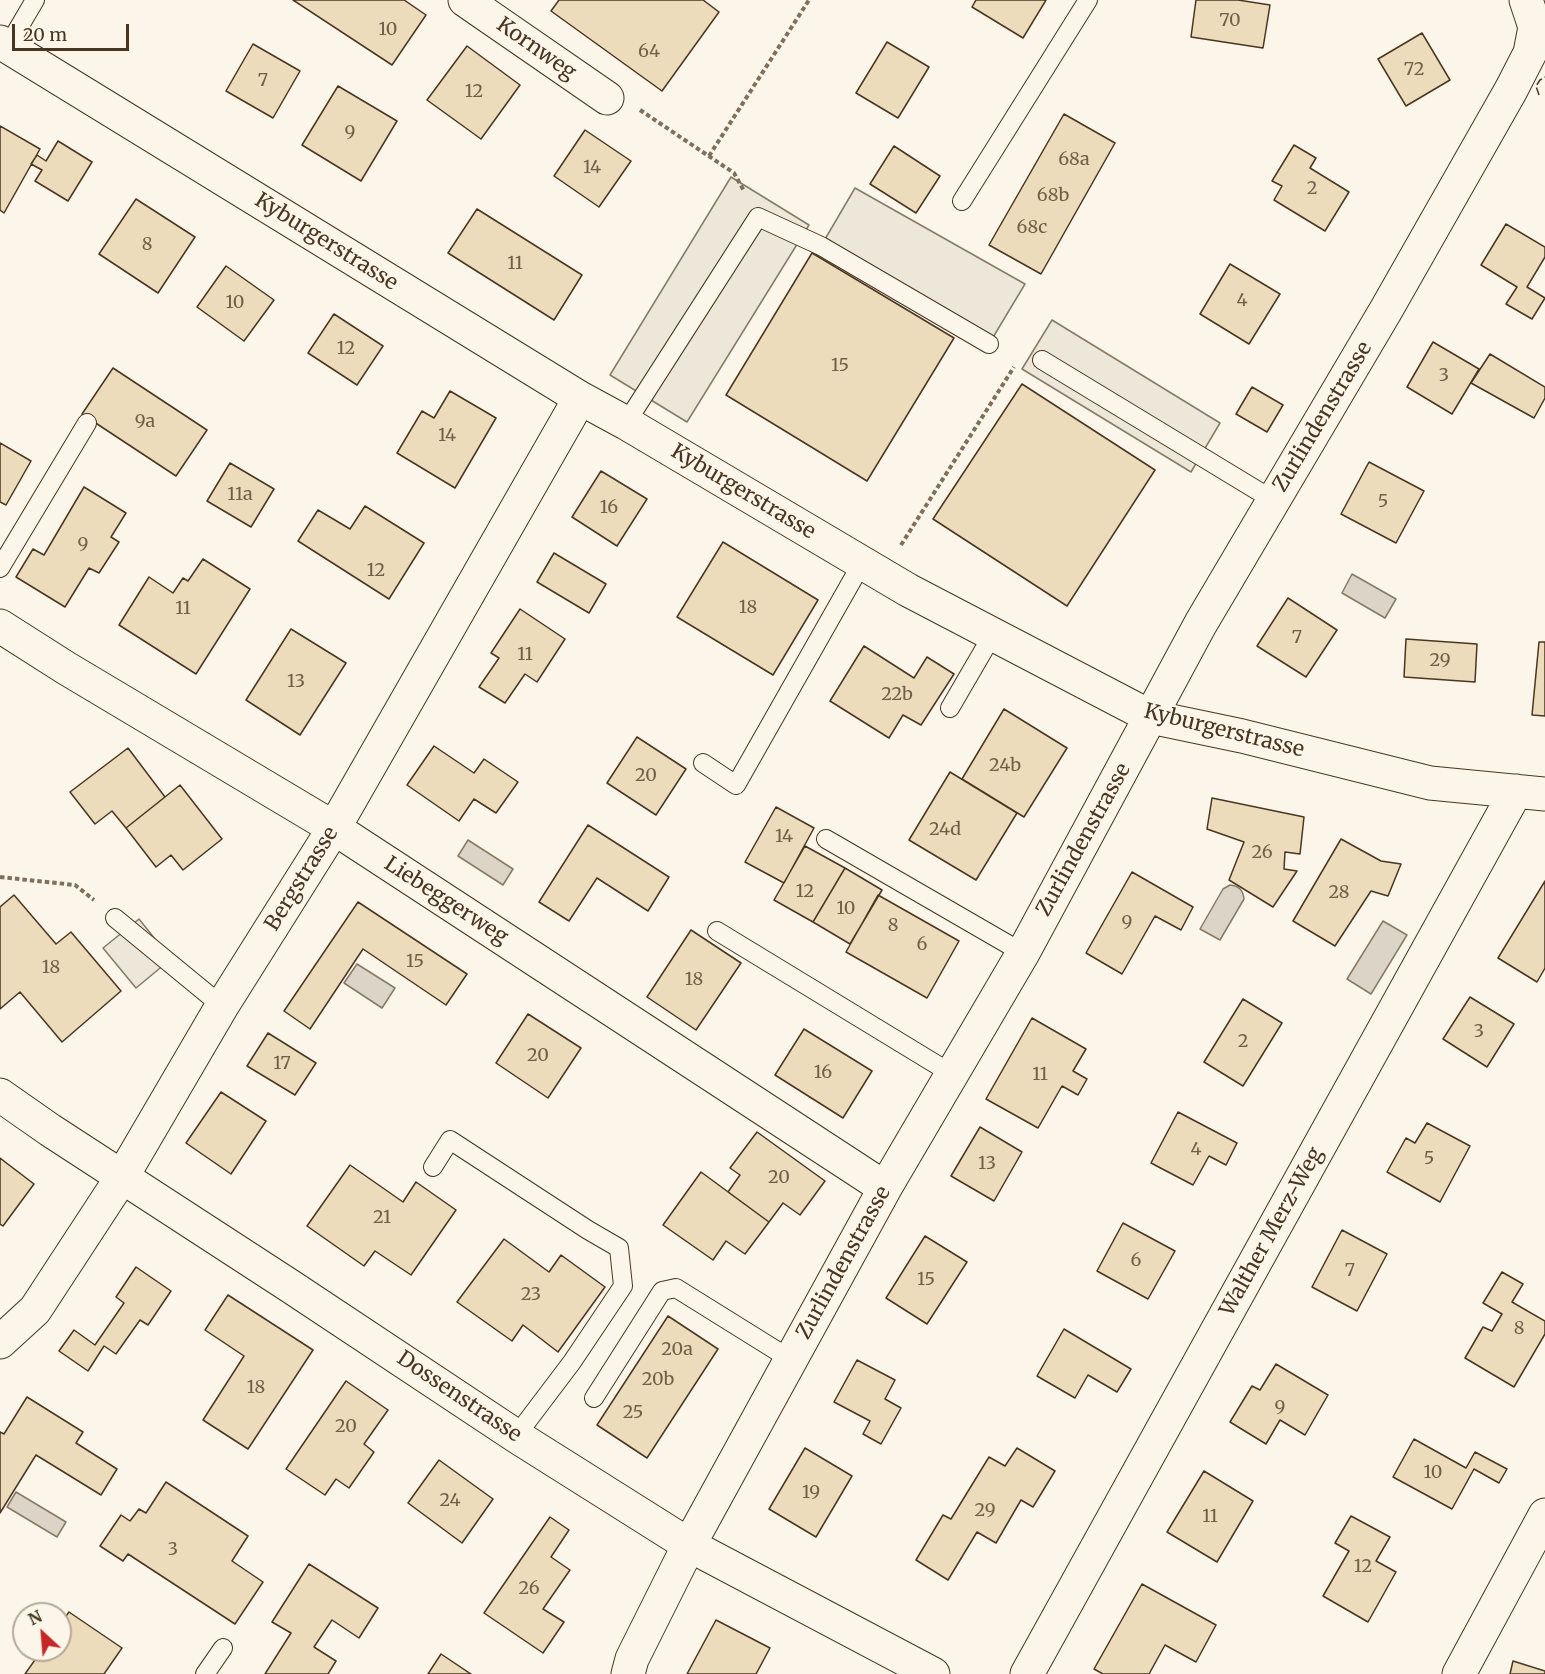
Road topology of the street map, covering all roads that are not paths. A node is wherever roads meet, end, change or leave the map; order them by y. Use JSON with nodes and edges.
{"nodes":[{"id":1,"x":35,"y":0,"type":"edge"},
{"id":2,"x":465,"y":0,"type":"edge"},
{"id":3,"x":1088,"y":0,"type":"edge"},
{"id":4,"x":1528,"y":4,"type":"edge"},
{"id":5,"x":4,"y":44,"type":"edge"},
{"id":6,"x":607,"y":98,"type":"road end"},
{"id":7,"x":962,"y":201,"type":"dead end"},
{"id":8,"x":989,"y":344,"type":"dead end"},
{"id":9,"x":1042,"y":360,"type":"dead end"},
{"id":10,"x":580,"y":398,"type":"junction"},
{"id":11,"x":87,"y":423,"type":"dead end"},
{"id":12,"x":626,"y":423,"type":"junction"},
{"id":13,"x":1273,"y":500,"type":"junction"},
{"id":14,"x":0,"y":568,"type":"edge"},
{"id":15,"x":872,"y":569,"type":"junction"},
{"id":16,"x":0,"y":626,"type":"edge"},
{"id":17,"x":993,"y":634,"type":"junction"},
{"id":18,"x":950,"y":708,"type":"dead end"},
{"id":19,"x":1151,"y":717,"type":"junction"},
{"id":20,"x":703,"y":762,"type":"dead end"},
{"id":21,"x":1531,"y":792,"type":"edge"},
{"id":22,"x":334,"y":828,"type":"junction"},
{"id":23,"x":826,"y":839,"type":"dead end"},
{"id":24,"x":116,"y":918,"type":"road end"},
{"id":25,"x":717,"y":931,"type":"dead end"},
{"id":26,"x":1023,"y":953,"type":"junction"},
{"id":27,"x":222,"y":1006,"type":"junction"},
{"id":28,"x":952,"y":1074,"type":"junction"},
{"id":29,"x":0,"y":1095,"type":"edge"},
{"id":30,"x":433,"y":1167,"type":"dead end"},
{"id":31,"x":122,"y":1177,"type":"junction"},
{"id":32,"x":885,"y":1188,"type":"junction"},
{"id":33,"x":0,"y":1342,"type":"edge"},
{"id":34,"x":790,"y":1359,"type":"junction"},
{"id":35,"x":594,"y":1398,"type":"dead end"},
{"id":36,"x":516,"y":1436,"type":"junction"},
{"id":37,"x":1545,"y":1515,"type":"edge"},
{"id":38,"x":689,"y":1545,"type":"junction"},
{"id":39,"x":223,"y":1648,"type":"dead end"},
{"id":40,"x":205,"y":1674,"type":"edge"},
{"id":41,"x":628,"y":1674,"type":"edge"},
{"id":42,"x":933,"y":1674,"type":"edge"},
{"id":43,"x":1027,"y":1674,"type":"edge"},
{"id":44,"x":1459,"y":1674,"type":"edge"}],
"edges":[{"from":1,"to":5,"type":"lane"},
{"from":2,"to":6,"type":"street","name":"Kornweg"},
{"from":3,"to":7,"type":"lane"},
{"from":4,"to":13,"type":"street","name":"Zurlindenstrasse"},
{"from":5,"to":10,"type":"street","name":"Kyburgerstrasse"},
{"from":8,"to":12,"type":"lane"},
{"from":9,"to":13,"type":"lane"},
{"from":10,"to":12,"type":"street","name":"Kyburgerstrasse"},
{"from":10,"to":22,"type":"street","name":"Bergstrasse"},
{"from":11,"to":14,"type":"lane"},
{"from":12,"to":15,"type":"street","name":"Kyburgerstrasse"},
{"from":13,"to":19,"type":"street","name":"Zurlindenstrasse"},
{"from":15,"to":17,"type":"street","name":"Kyburgerstrasse"},
{"from":15,"to":20,"type":"lane"},
{"from":16,"to":22,"type":"street","name":"Liebeggerweg"},
{"from":17,"to":18,"type":"lane"},
{"from":17,"to":19,"type":"street","name":"Kyburgerstrasse"},
{"from":19,"to":21,"type":"street","name":"Kyburgerstrasse"},
{"from":19,"to":26,"type":"street","name":"Zurlindenstrasse"},
{"from":21,"to":43,"type":"street","name":"Walther Merz-Weg"},
{"from":22,"to":27,"type":"street","name":"Bergstrasse"},
{"from":22,"to":32,"type":"street","name":"Liebeggerweg"},
{"from":23,"to":26,"type":"lane"},
{"from":24,"to":27,"type":"lane"},
{"from":25,"to":28,"type":"lane"},
{"from":26,"to":28,"type":"street","name":"Zurlindenstrasse"},
{"from":27,"to":31,"type":"street","name":"Bergstrasse"},
{"from":28,"to":32,"type":"street","name":"Zurlindenstrasse"},
{"from":29,"to":31,"type":"street","name":"Dossenstrasse"},
{"from":30,"to":36,"type":"lane"},
{"from":31,"to":33,"type":"street","name":"Bergstrasse"},
{"from":31,"to":36,"type":"street","name":"Dossenstrasse"},
{"from":32,"to":34,"type":"street","name":"Zurlindenstrasse"},
{"from":34,"to":35,"type":"lane"},
{"from":34,"to":38,"type":"street","name":"Zurlindenstrasse"},
{"from":36,"to":38,"type":"street","name":"Dossenstrasse"},
{"from":37,"to":44,"type":"street"},
{"from":38,"to":41,"type":"street","name":"Zurlindenstrasse"},
{"from":38,"to":42,"type":"street","name":"Dossenstrasse"},
{"from":39,"to":40,"type":"lane"}]}
